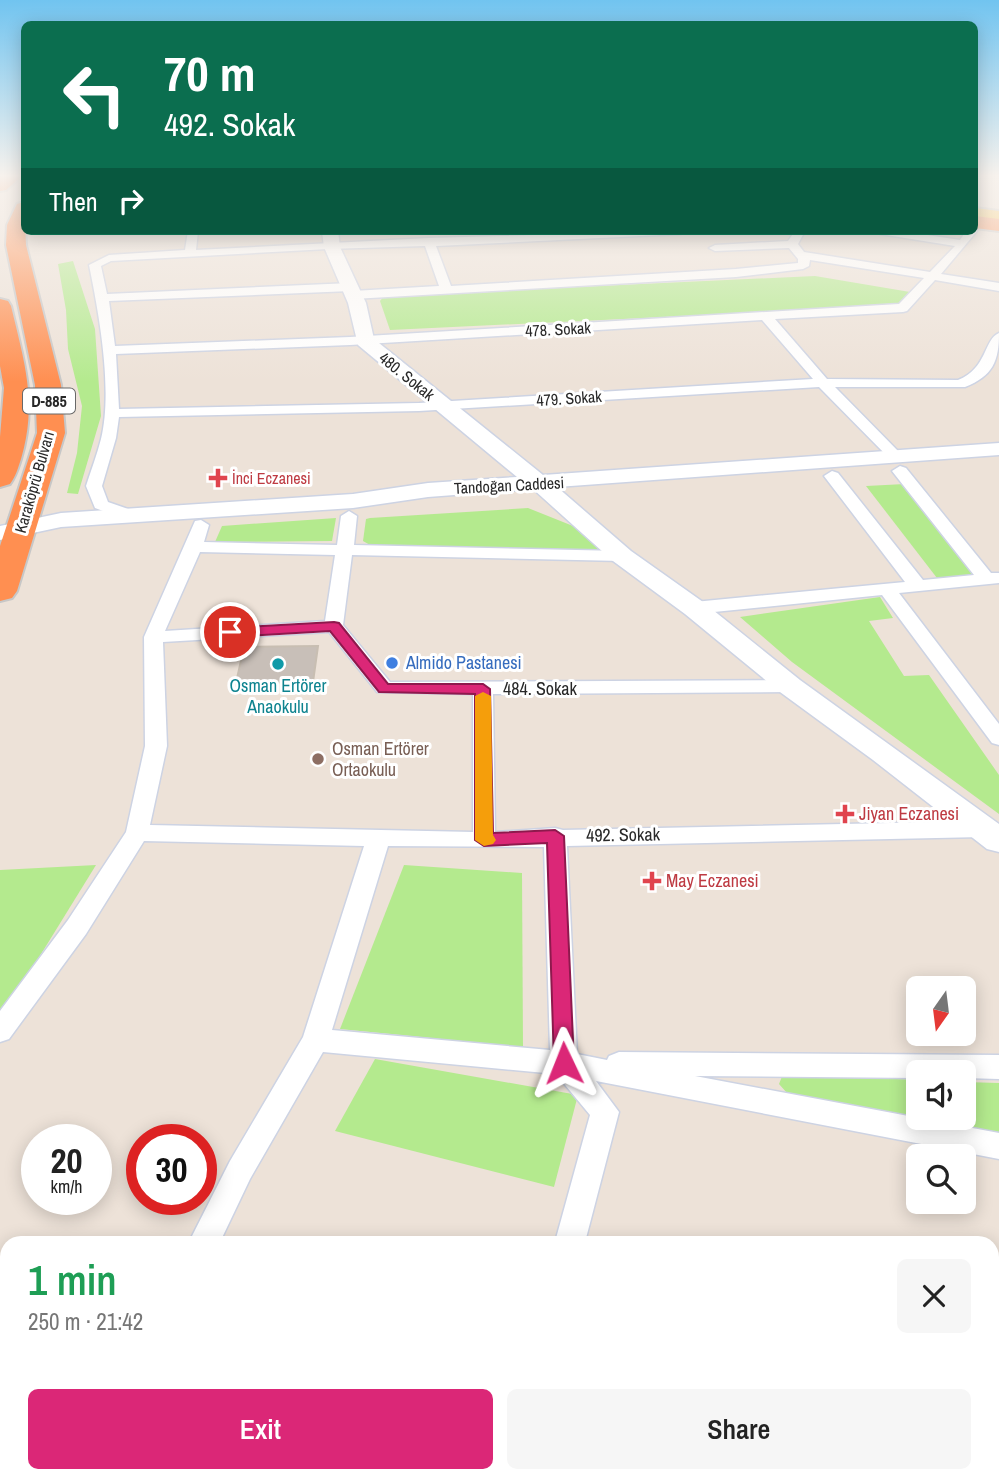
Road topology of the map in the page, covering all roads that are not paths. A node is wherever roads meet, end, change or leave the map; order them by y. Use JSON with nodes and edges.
{"nodes":[{"id":1,"x":16,"y":244,"type":"edge"},
{"id":2,"x":191,"y":244,"type":"edge"},
{"id":3,"x":297,"y":244,"type":"edge"},
{"id":4,"x":332,"y":244,"type":"edge"},
{"id":5,"x":430,"y":244,"type":"edge"},
{"id":6,"x":792,"y":244,"type":"joint"},
{"id":7,"x":963,"y":244,"type":"edge"},
{"id":8,"x":190,"y":254,"type":"junction"},
{"id":9,"x":801,"y":255,"type":"junction"},
{"id":10,"x":723,"y":256,"type":"junction"},
{"id":11,"x":45,"y":273,"type":"dead end"},
{"id":12,"x":930,"y":276,"type":"junction"},
{"id":13,"x":999,"y":287,"type":"edge"},
{"id":14,"x":446,"y":289,"type":"junction"},
{"id":15,"x":352,"y":291,"type":"junction"},
{"id":16,"x":102,"y":298,"type":"junction"},
{"id":17,"x":0,"y":306,"type":"edge"},
{"id":18,"x":765,"y":316,"type":"junction"},
{"id":19,"x":999,"y":337,"type":"edge"},
{"id":20,"x":365,"y":341,"type":"junction"},
{"id":21,"x":109,"y":350,"type":"junction"},
{"id":22,"x":42,"y":355,"type":"junction"},
{"id":23,"x":995,"y":358,"type":"edge"},
{"id":24,"x":8,"y":381,"type":"edge"},
{"id":25,"x":823,"y":383,"type":"junction"},
{"id":26,"x":444,"y":406,"type":"junction"},
{"id":27,"x":112,"y":413,"type":"junction"},
{"id":28,"x":999,"y":449,"type":"edge"},
{"id":29,"x":898,"y":464,"type":"junction"},
{"id":30,"x":999,"y":465,"type":"edge"},
{"id":31,"x":832,"y":476,"type":"junction"},
{"id":32,"x":0,"y":478,"type":"edge"},
{"id":33,"x":547,"y":490,"type":"junction"},
{"id":34,"x":125,"y":514,"type":"junction"},
{"id":35,"x":349,"y":516,"type":"junction"},
{"id":36,"x":10,"y":532,"type":"edge"},
{"id":37,"x":197,"y":536,"type":"junction"},
{"id":38,"x":344,"y":550,"type":"junction"},
{"id":39,"x":622,"y":556,"type":"junction"},
{"id":40,"x":993,"y":579,"type":"edge"},
{"id":41,"x":918,"y":586,"type":"junction"},
{"id":42,"x":886,"y":588,"type":"junction"},
{"id":43,"x":0,"y":591,"type":"edge"},
{"id":44,"x":694,"y":608,"type":"junction"},
{"id":45,"x":334,"y":626,"type":"junction"},
{"id":46,"x":153,"y":637,"type":"junction"},
{"id":47,"x":790,"y":686,"type":"junction"},
{"id":48,"x":483,"y":689,"type":"junction"},
{"id":49,"x":999,"y":738,"type":"edge"},
{"id":50,"x":137,"y":833,"type":"junction"},
{"id":51,"x":991,"y":835,"type":"edge"},
{"id":52,"x":555,"y":836,"type":"junction"},
{"id":53,"x":376,"y":838,"type":"junction"},
{"id":54,"x":484,"y":840,"type":"junction"},
{"id":55,"x":0,"y":1031,"type":"edge"},
{"id":56,"x":316,"y":1040,"type":"junction"},
{"id":57,"x":564,"y":1063,"type":"junction"},
{"id":58,"x":999,"y":1068,"type":"edge"},
{"id":59,"x":999,"y":1146,"type":"edge"},
{"id":60,"x":207,"y":1236,"type":"edge"},
{"id":61,"x":572,"y":1236,"type":"edge"}],
"edges":[{"from":1,"to":22,"type":"highway","name":"Karaköprü Bulvarı","number":"D-885"},
{"from":2,"to":8,"type":"street"},
{"from":3,"to":8,"type":"street"},
{"from":4,"to":15,"type":"main road","name":"480. Sokak"},
{"from":5,"to":14,"type":"street"},
{"from":6,"to":9,"type":"street"},
{"from":6,"to":10,"type":"street"},
{"from":7,"to":12,"type":"street","name":"478. Sokak"},
{"from":8,"to":16,"type":"street"},
{"from":9,"to":10,"type":"street"},
{"from":9,"to":12,"type":"street"},
{"from":10,"to":14,"type":"street"},
{"from":11,"to":22,"type":"highway"},
{"from":12,"to":13,"type":"street"},
{"from":12,"to":18,"type":"street","name":"478. Sokak"},
{"from":14,"to":15,"type":"street"},
{"from":15,"to":16,"type":"street"},
{"from":15,"to":20,"type":"main road","name":"480. Sokak"},
{"from":16,"to":21,"type":"street"},
{"from":17,"to":24,"type":"highway","name":"Karaköprü Bulvarı","number":"D-885"},
{"from":18,"to":20,"type":"street","name":"478. Sokak"},
{"from":18,"to":25,"type":"street"},
{"from":19,"to":23,"type":"street","name":"479. Sokak"},
{"from":20,"to":21,"type":"street","name":"478. Sokak"},
{"from":20,"to":26,"type":"main road","name":"480. Sokak"},
{"from":21,"to":27,"type":"street"},
{"from":22,"to":36,"type":"highway","name":"Karaköprü Bulvarı","number":"D-885"},
{"from":23,"to":25,"type":"street","name":"479. Sokak"},
{"from":24,"to":32,"type":"highway","name":"Karaköprü Bulvarı","number":"D-885"},
{"from":25,"to":26,"type":"street","name":"479. Sokak"},
{"from":25,"to":29,"type":"street"},
{"from":26,"to":27,"type":"street","name":"479. Sokak"},
{"from":26,"to":33,"type":"main road","name":"480. Sokak"},
{"from":27,"to":34,"type":"street"},
{"from":28,"to":29,"type":"main road","name":"Tandoğan Caddesi"},
{"from":29,"to":30,"type":"main road","name":"Tandoğan Caddesi"},
{"from":29,"to":31,"type":"main road","name":"Tandoğan Caddesi"},
{"from":29,"to":33,"type":"main road","name":"Tandoğan Caddesi"},
{"from":29,"to":40,"type":"street"},
{"from":31,"to":33,"type":"main road","name":"Tandoğan Caddesi"},
{"from":31,"to":41,"type":"street"},
{"from":33,"to":34,"type":"main road","name":"Tandoğan Caddesi"},
{"from":33,"to":35,"type":"main road","name":"Tandoğan Caddesi"},
{"from":33,"to":39,"type":"main road","name":"480. Sokak"},
{"from":34,"to":36,"type":"main road","name":"Tandoğan Caddesi"},
{"from":35,"to":37,"type":"main road","name":"Tandoğan Caddesi"},
{"from":35,"to":38,"type":"street"},
{"from":36,"to":37,"type":"main road","name":"Tandoğan Caddesi"},
{"from":36,"to":43,"type":"highway","name":"Karaköprü Bulvarı","number":"D-885"},
{"from":37,"to":38,"type":"street"},
{"from":37,"to":46,"type":"street"},
{"from":38,"to":39,"type":"street"},
{"from":38,"to":45,"type":"street"},
{"from":39,"to":44,"type":"main road","name":"480. Sokak"},
{"from":40,"to":41,"type":"street"},
{"from":41,"to":42,"type":"street"},
{"from":42,"to":44,"type":"street"},
{"from":42,"to":49,"type":"street"},
{"from":44,"to":47,"type":"main road","name":"480. Sokak"},
{"from":45,"to":46,"type":"street"},
{"from":45,"to":48,"type":"street","name":"484. Sokak"},
{"from":46,"to":50,"type":"street"},
{"from":47,"to":48,"type":"street","name":"484. Sokak"},
{"from":47,"to":51,"type":"main road","name":"480. Sokak"},
{"from":48,"to":54,"type":"street"},
{"from":50,"to":53,"type":"street","name":"492. Sokak"},
{"from":50,"to":55,"type":"street"},
{"from":51,"to":52,"type":"street","name":"492. Sokak"},
{"from":52,"to":54,"type":"street","name":"492. Sokak"},
{"from":52,"to":57,"type":"street"},
{"from":53,"to":54,"type":"street","name":"492. Sokak"},
{"from":53,"to":56,"type":"street"},
{"from":56,"to":57,"type":"street"},
{"from":56,"to":60,"type":"street"},
{"from":57,"to":58,"type":"street"},
{"from":57,"to":59,"type":"street"},
{"from":57,"to":61,"type":"street"}]}
